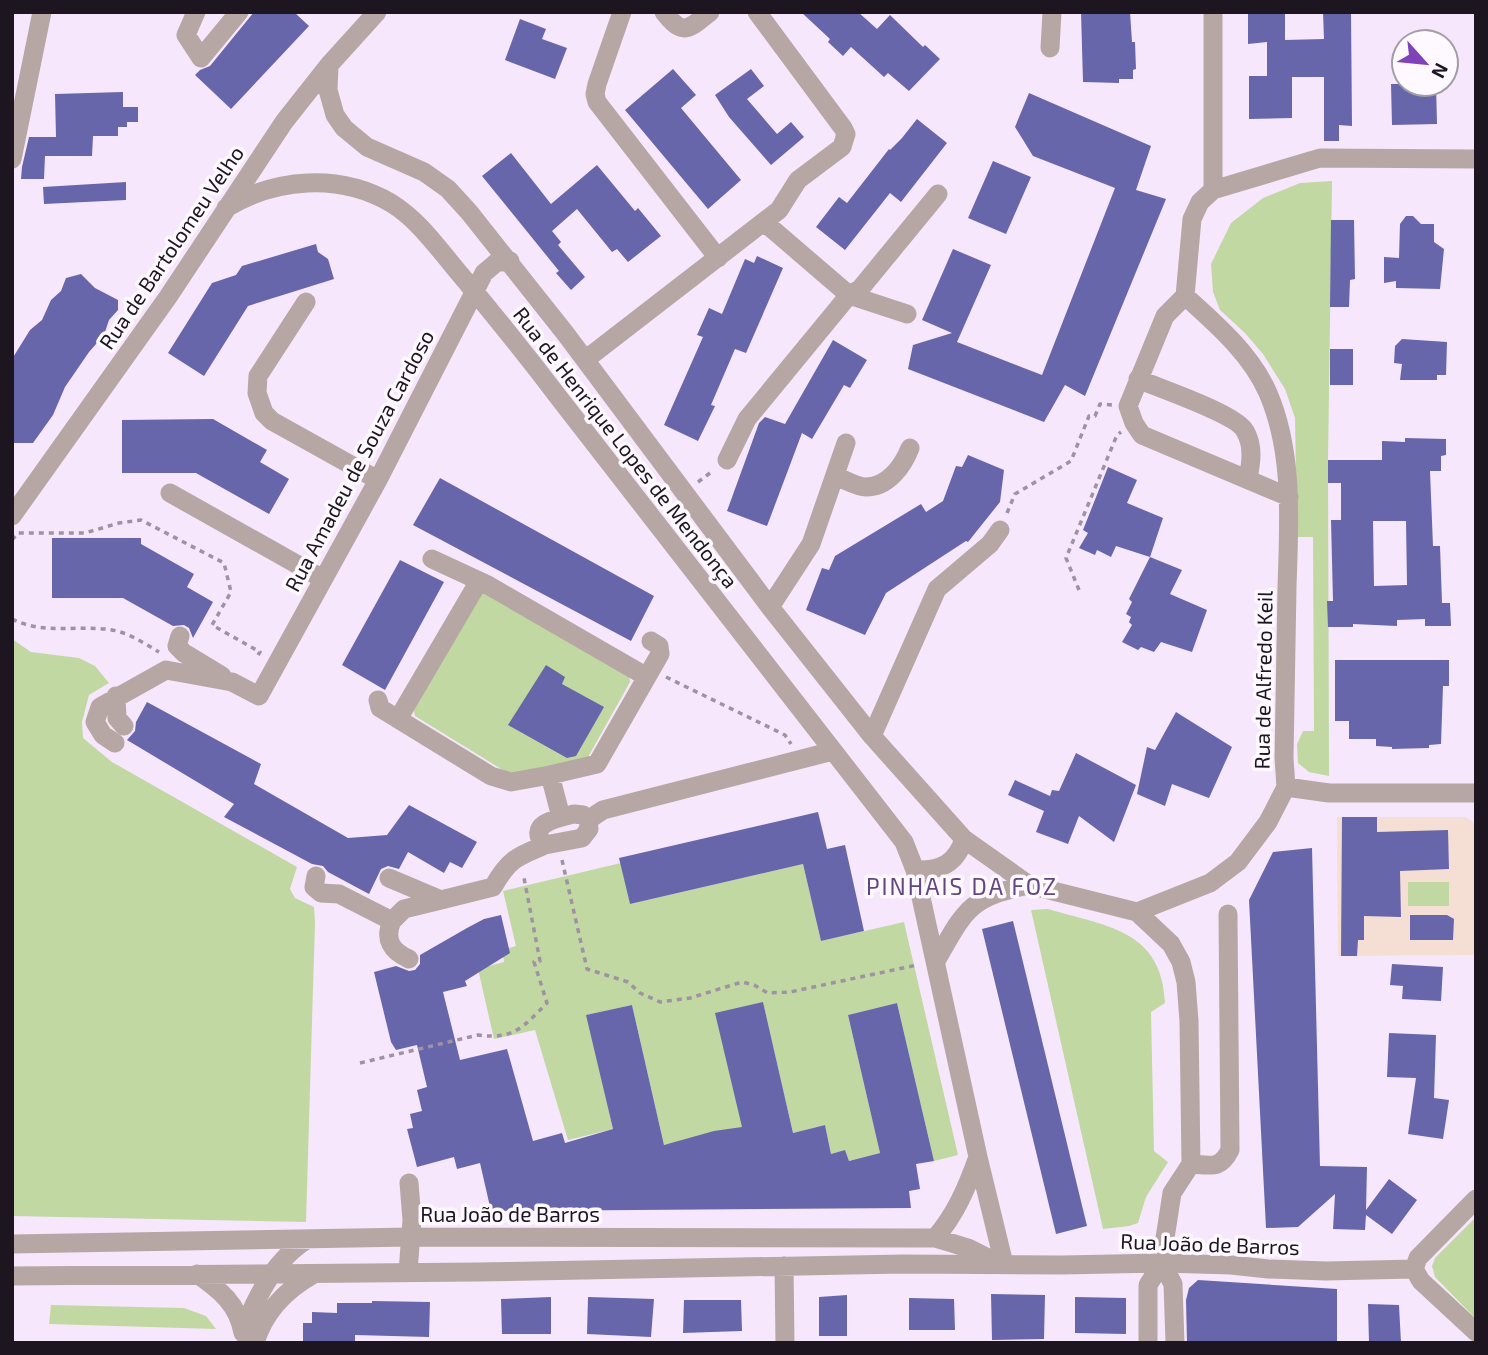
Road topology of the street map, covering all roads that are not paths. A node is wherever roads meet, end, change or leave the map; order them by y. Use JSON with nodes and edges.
{"nodes":[{"id":1,"x":42,"y":12,"type":"edge"},
{"id":2,"x":196,"y":12,"type":"edge"},
{"id":3,"x":240,"y":12,"type":"edge"},
{"id":4,"x":377,"y":12,"type":"edge"},
{"id":5,"x":622,"y":12,"type":"edge"},
{"id":6,"x":664,"y":12,"type":"edge"},
{"id":7,"x":710,"y":12,"type":"edge"},
{"id":8,"x":757,"y":12,"type":"edge"},
{"id":9,"x":1052,"y":12,"type":"edge"},
{"id":10,"x":1213,"y":12,"type":"edge"},
{"id":11,"x":1050,"y":48,"type":"dead end"},
{"id":12,"x":329,"y":65,"type":"junction"},
{"id":13,"x":12,"y":159,"type":"edge"},
{"id":14,"x":1476,"y":159,"type":"edge"},
{"id":15,"x":1213,"y":190,"type":"junction"},
{"id":16,"x":938,"y":194,"type":"dead end"},
{"id":17,"x":226,"y":208,"type":"junction"},
{"id":18,"x":764,"y":222,"type":"junction"},
{"id":19,"x":718,"y":258,"type":"junction"},
{"id":20,"x":510,"y":261,"type":"junction"},
{"id":21,"x":475,"y":292,"type":"junction"},
{"id":22,"x":849,"y":295,"type":"junction"},
{"id":23,"x":1185,"y":296,"type":"junction"},
{"id":24,"x":306,"y":302,"type":"dead end"},
{"id":25,"x":907,"y":314,"type":"dead end"},
{"id":26,"x":585,"y":360,"type":"junction"},
{"id":27,"x":1138,"y":379,"type":"junction"},
{"id":28,"x":846,"y":443,"type":"dead end"},
{"id":29,"x":910,"y":448,"type":"dead end"},
{"id":30,"x":727,"y":460,"type":"road end"},
{"id":31,"x":835,"y":476,"type":"junction"},
{"id":32,"x":1248,"y":479,"type":"junction"},
{"id":33,"x":378,"y":480,"type":"junction"},
{"id":34,"x":170,"y":493,"type":"dead end"},
{"id":35,"x":1289,"y":497,"type":"junction"},
{"id":36,"x":12,"y":516,"type":"edge"},
{"id":37,"x":1000,"y":530,"type":"road end"},
{"id":38,"x":432,"y":559,"type":"dead end"},
{"id":39,"x":323,"y":579,"type":"junction"},
{"id":40,"x":479,"y":581,"type":"junction"},
{"id":41,"x":770,"y":607,"type":"junction"},
{"id":42,"x":180,"y":636,"type":"dead end"},
{"id":43,"x":651,"y":641,"type":"dead end"},
{"id":44,"x":647,"y":677,"type":"junction"},
{"id":45,"x":236,"y":684,"type":"junction"},
{"id":46,"x":378,"y":699,"type":"dead end"},
{"id":47,"x":398,"y":719,"type":"junction"},
{"id":48,"x":120,"y":735,"type":"dead end"},
{"id":49,"x":872,"y":736,"type":"junction"},
{"id":50,"x":833,"y":751,"type":"junction"},
{"id":51,"x":550,"y":775,"type":"junction"},
{"id":52,"x":1286,"y":787,"type":"junction"},
{"id":53,"x":1476,"y":793,"type":"edge"},
{"id":54,"x":561,"y":817,"type":"junction"},
{"id":55,"x":588,"y":820,"type":"junction"},
{"id":56,"x":964,"y":839,"type":"junction"},
{"id":57,"x":552,"y":845,"type":"junction"},
{"id":58,"x":915,"y":870,"type":"junction"},
{"id":59,"x":316,"y":876,"type":"dead end"},
{"id":60,"x":389,"y":877,"type":"dead end"},
{"id":61,"x":1029,"y":885,"type":"junction"},
{"id":62,"x":441,"y":900,"type":"junction"},
{"id":63,"x":1137,"y":912,"type":"junction"},
{"id":64,"x":1228,"y":914,"type":"dead end"},
{"id":65,"x":392,"y":920,"type":"junction"},
{"id":66,"x":409,"y":959,"type":"dead end"},
{"id":67,"x":936,"y":961,"type":"junction"},
{"id":68,"x":978,"y":1157,"type":"junction"},
{"id":69,"x":1191,"y":1164,"type":"junction"},
{"id":70,"x":409,"y":1183,"type":"dead end"},
{"id":71,"x":1476,"y":1199,"type":"edge"},
{"id":72,"x":411,"y":1237,"type":"junction"},
{"id":73,"x":309,"y":1238,"type":"junction"},
{"id":74,"x":935,"y":1238,"type":"junction"},
{"id":75,"x":12,"y":1244,"type":"edge"},
{"id":76,"x":1004,"y":1264,"type":"junction"},
{"id":77,"x":1162,"y":1264,"type":"junction"},
{"id":78,"x":784,"y":1266,"type":"junction"},
{"id":79,"x":1414,"y":1269,"type":"junction"},
{"id":80,"x":317,"y":1272,"type":"junction"},
{"id":81,"x":408,"y":1272,"type":"junction"},
{"id":82,"x":196,"y":1273,"type":"junction"},
{"id":83,"x":271,"y":1274,"type":"junction"},
{"id":84,"x":12,"y":1276,"type":"edge"},
{"id":85,"x":1476,"y":1332,"type":"edge"},
{"id":86,"x":247,"y":1338,"type":"edge"},
{"id":87,"x":785,"y":1343,"type":"edge"},
{"id":88,"x":1149,"y":1343,"type":"edge"},
{"id":89,"x":1175,"y":1343,"type":"edge"}],
"edges":[{"from":1,"to":13,"type":"street"},
{"from":2,"to":3,"type":"street"},
{"from":4,"to":12,"type":"street","name":"Rua de Bartolomeu Velho"},
{"from":5,"to":19,"type":"street"},
{"from":6,"to":7,"type":"street"},
{"from":8,"to":18,"type":"street"},
{"from":9,"to":11,"type":"street"},
{"from":10,"to":15,"type":"street"},
{"from":12,"to":17,"type":"street","name":"Rua de Bartolomeu Velho"},
{"from":12,"to":20,"type":"street","name":"Rua de Henrique Lopes de Mendonça"},
{"from":14,"to":15,"type":"street"},
{"from":15,"to":23,"type":"street"},
{"from":16,"to":22,"type":"street"},
{"from":17,"to":21,"type":"street","name":"Rua de Henrique Lopes de Mendonça"},
{"from":17,"to":36,"type":"street","name":"Rua de Bartolomeu Velho"},
{"from":18,"to":19,"type":"street"},
{"from":18,"to":22,"type":"street"},
{"from":19,"to":26,"type":"street"},
{"from":20,"to":21,"type":"street","name":"Rua Amadeu de Souza Cardoso"},
{"from":20,"to":26,"type":"street","name":"Rua de Henrique Lopes de Mendonça"},
{"from":21,"to":33,"type":"street","name":"Rua Amadeu de Souza Cardoso"},
{"from":21,"to":50,"type":"street","name":"Rua de Henrique Lopes de Mendonça"},
{"from":22,"to":25,"type":"street"},
{"from":22,"to":30,"type":"street"},
{"from":23,"to":27,"type":"street"},
{"from":23,"to":35,"type":"street","name":"Rua de Alfredo Keil"},
{"from":24,"to":33,"type":"street"},
{"from":26,"to":41,"type":"street","name":"Rua de Henrique Lopes de Mendonça"},
{"from":27,"to":32,"type":"street"},
{"from":27,"to":32,"type":"street"},
{"from":28,"to":31,"type":"street"},
{"from":29,"to":31,"type":"street"},
{"from":31,"to":41,"type":"street"},
{"from":32,"to":35,"type":"street"},
{"from":33,"to":39,"type":"street","name":"Rua Amadeu de Souza Cardoso"},
{"from":34,"to":39,"type":"street"},
{"from":35,"to":52,"type":"street","name":"Rua de Alfredo Keil"},
{"from":37,"to":49,"type":"street"},
{"from":38,"to":40,"type":"street"},
{"from":39,"to":45,"type":"street","name":"Rua Amadeu de Souza Cardoso"},
{"from":40,"to":44,"type":"street"},
{"from":40,"to":47,"type":"street"},
{"from":41,"to":49,"type":"street","name":"Rua de Henrique Lopes de Mendonça"},
{"from":42,"to":45,"type":"street"},
{"from":43,"to":44,"type":"street"},
{"from":44,"to":51,"type":"street"},
{"from":45,"to":48,"type":"street"},
{"from":46,"to":47,"type":"street"},
{"from":47,"to":51,"type":"street"},
{"from":49,"to":56,"type":"street","name":"Rua de Henrique Lopes de Mendonça"},
{"from":50,"to":55,"type":"street"},
{"from":50,"to":58,"type":"street","name":"Rua de Henrique Lopes de Mendonça"},
{"from":51,"to":54,"type":"street"},
{"from":52,"to":53,"type":"street"},
{"from":52,"to":63,"type":"street","name":"Rua de Alfredo Keil"},
{"from":54,"to":55,"type":"street"},
{"from":54,"to":57,"type":"street"},
{"from":55,"to":57,"type":"street"},
{"from":56,"to":58,"type":"street"},
{"from":56,"to":61,"type":"street","name":"Rua de Henrique Lopes de Mendonça"},
{"from":57,"to":62,"type":"street"},
{"from":58,"to":67,"type":"street","name":"Rua de Henrique Lopes de Mendonça"},
{"from":59,"to":65,"type":"street"},
{"from":60,"to":62,"type":"street"},
{"from":61,"to":63,"type":"street"},
{"from":61,"to":67,"type":"street"},
{"from":62,"to":65,"type":"street"},
{"from":63,"to":69,"type":"street"},
{"from":64,"to":69,"type":"street"},
{"from":65,"to":66,"type":"street"},
{"from":67,"to":68,"type":"street","name":"Rua de Henrique Lopes de Mendonça"},
{"from":68,"to":74,"type":"street"},
{"from":68,"to":76,"type":"street","name":"Rua de Henrique Lopes de Mendonça"},
{"from":69,"to":77,"type":"street"},
{"from":70,"to":72,"type":"street"},
{"from":71,"to":79,"type":"street"},
{"from":72,"to":73,"type":"street","name":"Rua João de Barros"},
{"from":72,"to":74,"type":"street","name":"Rua João de Barros"},
{"from":72,"to":81,"type":"street"},
{"from":73,"to":75,"type":"street","name":"Rua João de Barros"},
{"from":73,"to":83,"type":"street"},
{"from":74,"to":76,"type":"street","name":"Rua João de Barros"},
{"from":76,"to":77,"type":"street","name":"Rua João de Barros"},
{"from":76,"to":78,"type":"street","name":"Rua João de Barros"},
{"from":77,"to":79,"type":"street","name":"Rua João de Barros"},
{"from":77,"to":88,"type":"street"},
{"from":77,"to":89,"type":"street"},
{"from":78,"to":81,"type":"street","name":"Rua João de Barros"},
{"from":78,"to":87,"type":"street"},
{"from":79,"to":85,"type":"street"},
{"from":80,"to":81,"type":"street","name":"Rua João de Barros"},
{"from":80,"to":83,"type":"street","name":"Rua João de Barros"},
{"from":80,"to":86,"type":"street"},
{"from":82,"to":83,"type":"street","name":"Rua João de Barros"},
{"from":82,"to":84,"type":"street","name":"Rua João de Barros"},
{"from":82,"to":86,"type":"street"},
{"from":83,"to":86,"type":"street"}]}
